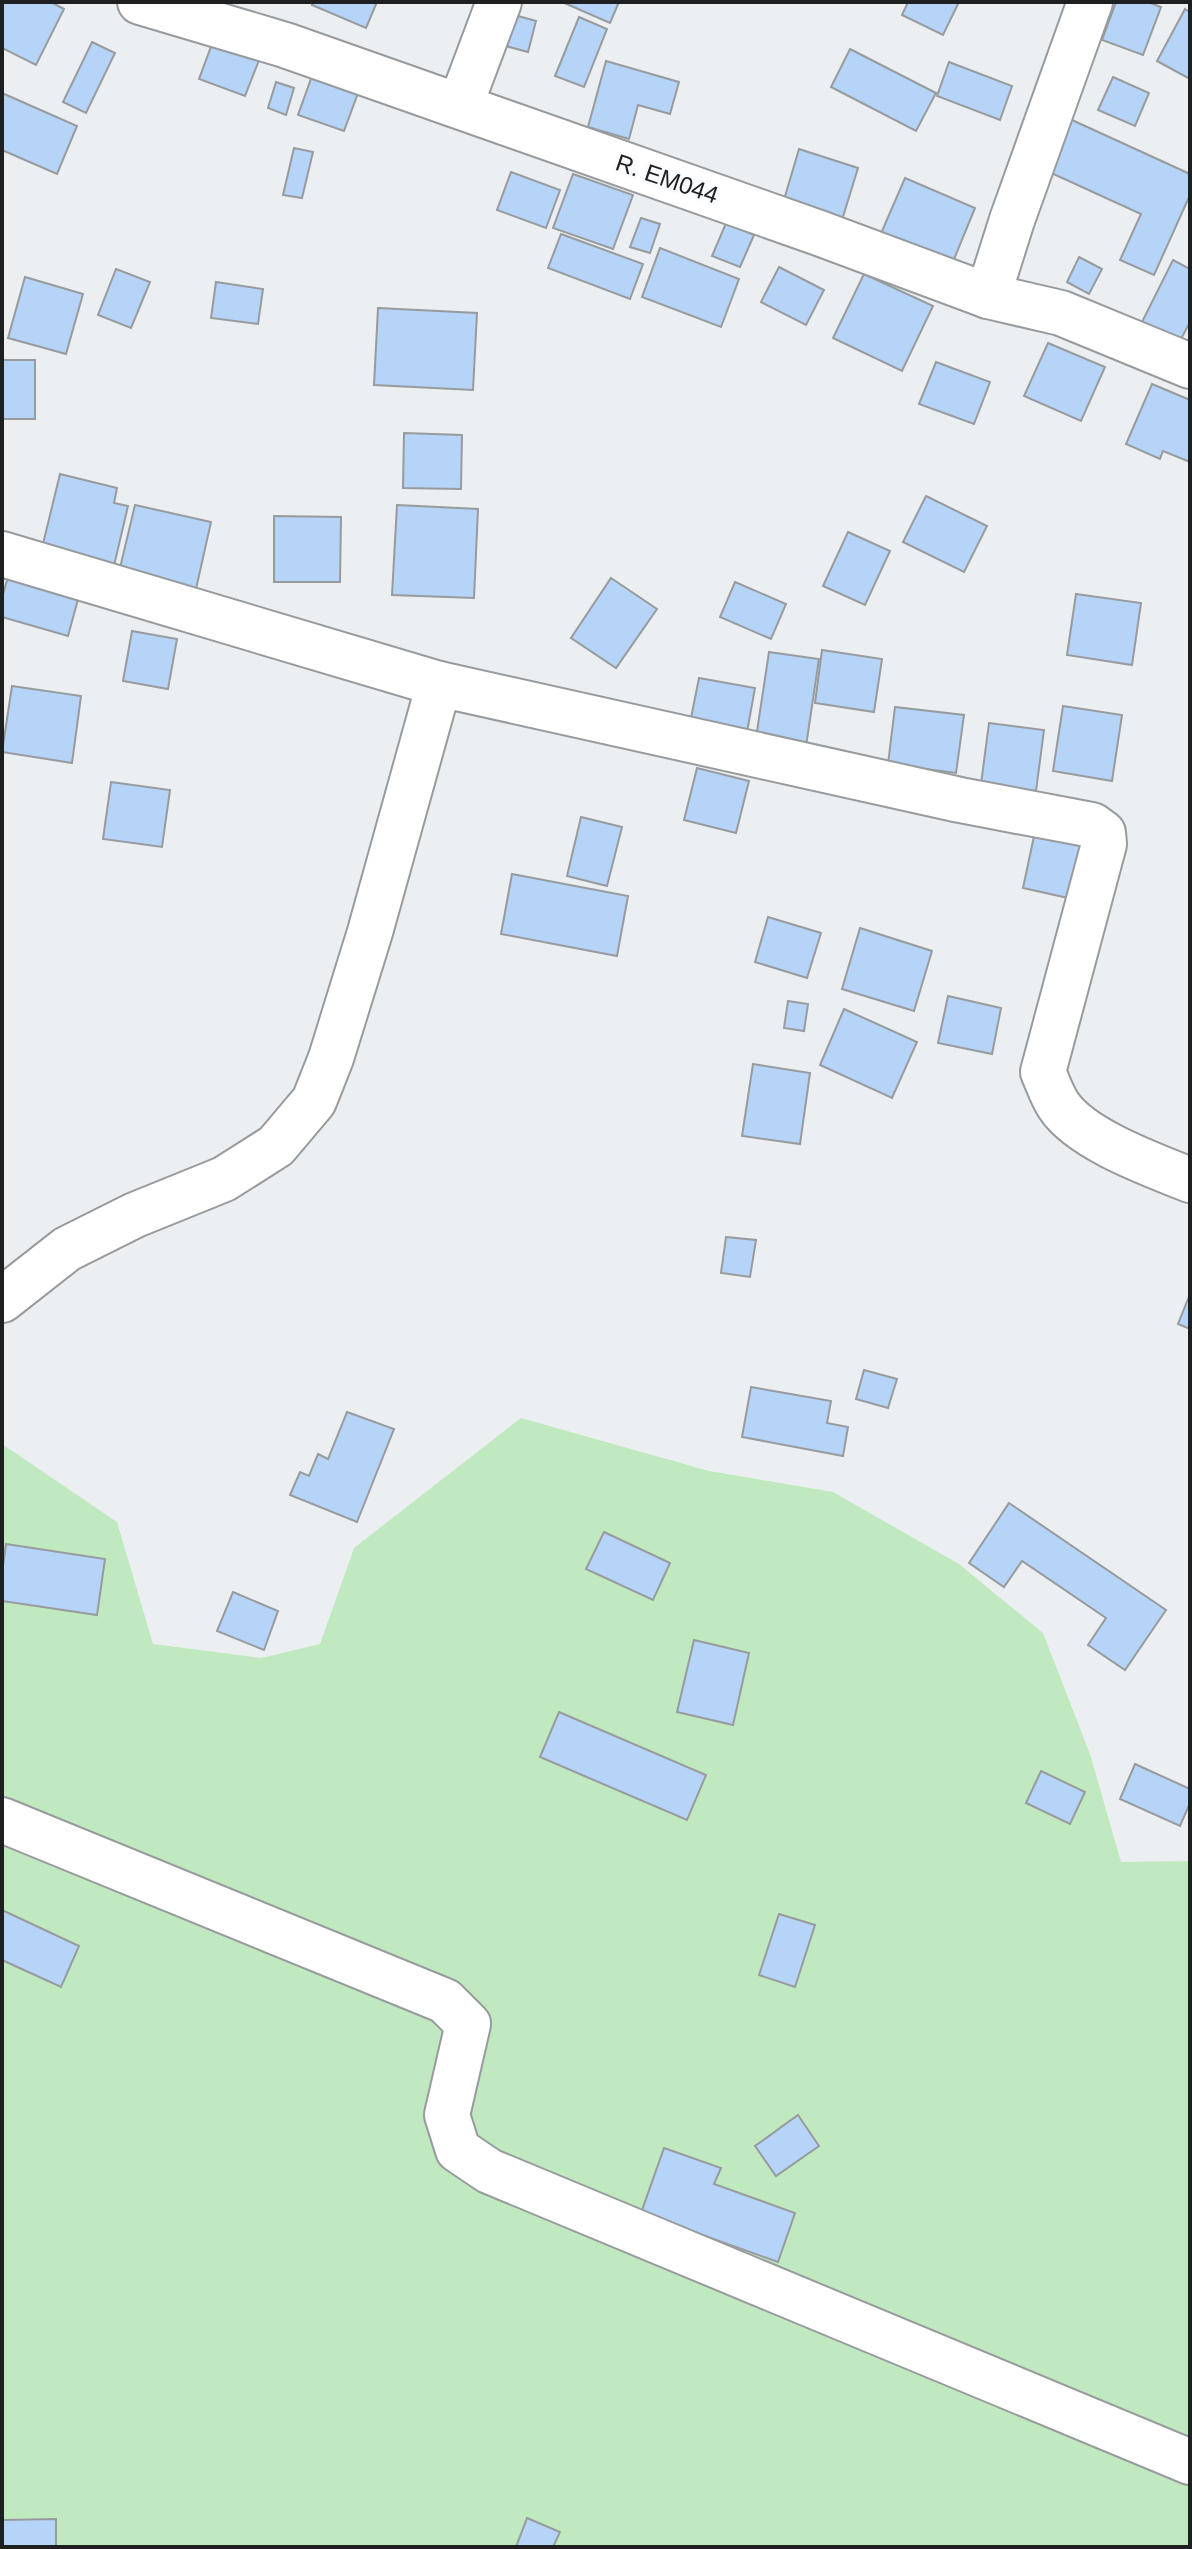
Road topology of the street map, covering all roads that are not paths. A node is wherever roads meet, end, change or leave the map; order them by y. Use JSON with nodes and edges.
{"nodes":[{"id":1,"x":140,"y":2,"type":"edge"},
{"id":2,"x":499,"y":2,"type":"edge"},
{"id":3,"x":1090,"y":2,"type":"edge"},
{"id":4,"x":460,"y":106,"type":"junction"},
{"id":5,"x":988,"y":296,"type":"junction"},
{"id":6,"x":1190,"y":366,"type":"edge"},
{"id":7,"x":2,"y":554,"type":"edge"},
{"id":8,"x":439,"y":684,"type":"junction"},
{"id":9,"x":1190,"y":1180,"type":"edge"},
{"id":10,"x":2,"y":1300,"type":"edge"},
{"id":11,"x":2,"y":1820,"type":"edge"},
{"id":12,"x":1190,"y":2462,"type":"edge"}],
"edges":[{"from":1,"to":4,"type":"street","name":"R. EM044"},
{"from":2,"to":4,"type":"street"},
{"from":3,"to":5,"type":"street"},
{"from":4,"to":5,"type":"street","name":"R. EM044"},
{"from":5,"to":6,"type":"street","name":"R. EM044"},
{"from":7,"to":8,"type":"street"},
{"from":8,"to":9,"type":"street"},
{"from":8,"to":10,"type":"street"},
{"from":11,"to":12,"type":"street"}]}
